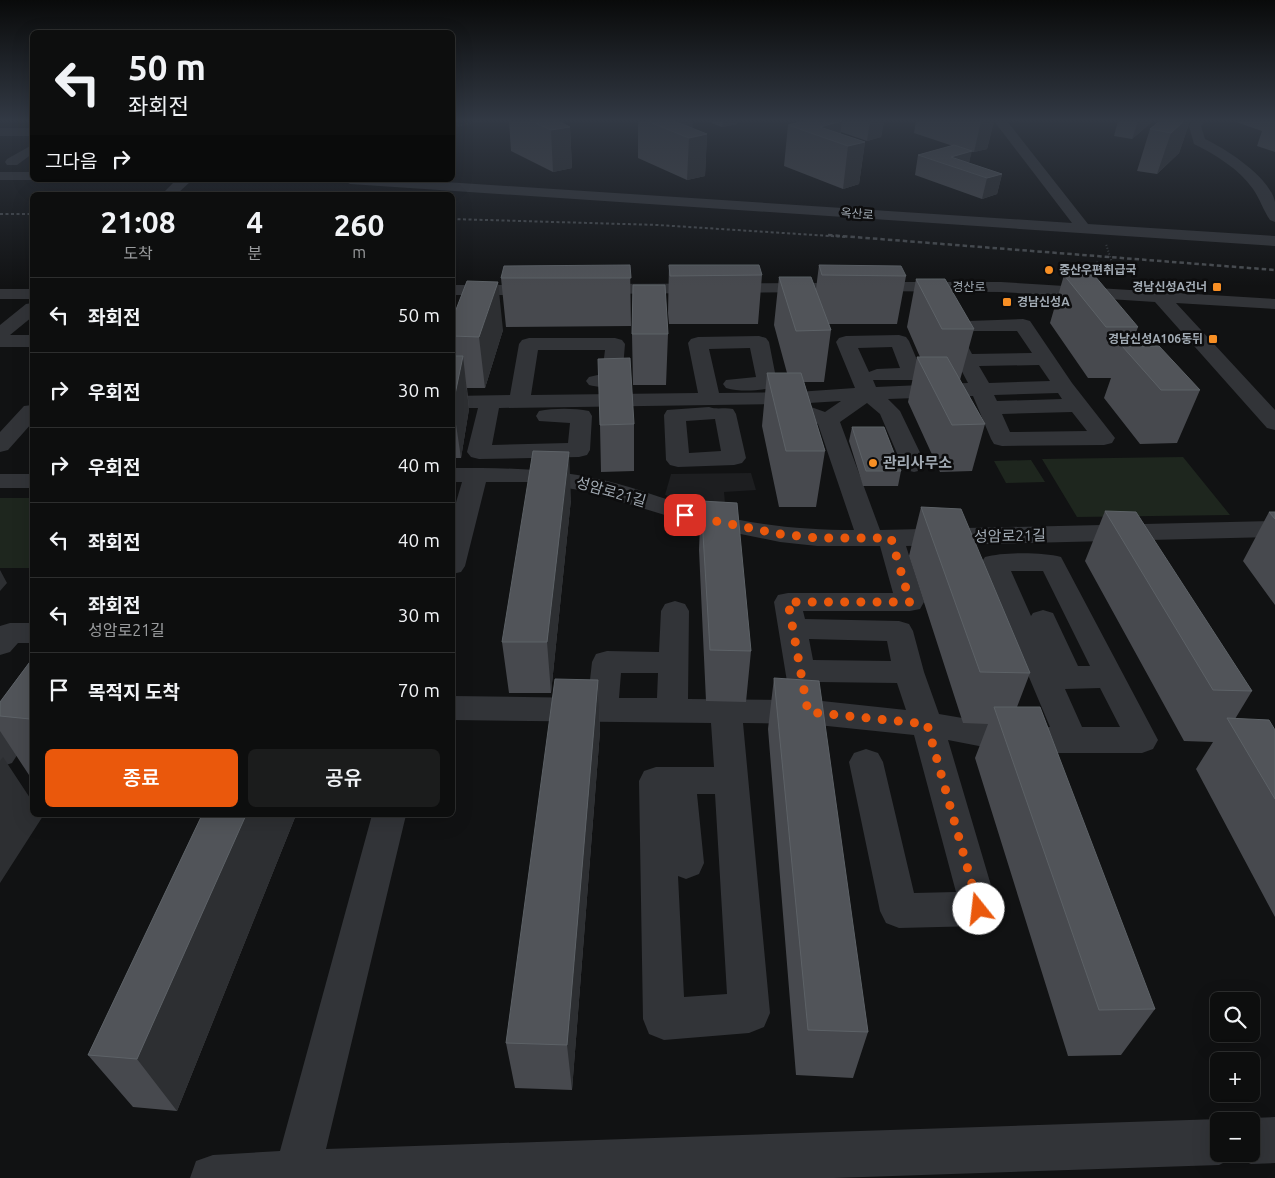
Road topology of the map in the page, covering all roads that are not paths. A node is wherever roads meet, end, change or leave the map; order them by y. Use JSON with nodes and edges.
{"nodes":[{"id":1,"x":0,"y":176,"type":"edge"},
{"id":2,"x":30,"y":176,"type":"edge"},
{"id":3,"x":1044,"y":176,"type":"edge"},
{"id":4,"x":1248,"y":176,"type":"edge"},
{"id":5,"x":183,"y":182,"type":"edge"},
{"id":6,"x":370,"y":182,"type":"edge"},
{"id":7,"x":171,"y":192,"type":"dead end"},
{"id":8,"x":503,"y":195,"type":"junction"},
{"id":9,"x":455,"y":196,"type":"edge"},
{"id":10,"x":1275,"y":217,"type":"edge"},
{"id":11,"x":1084,"y":229,"type":"junction"},
{"id":12,"x":1275,"y":241,"type":"edge"},
{"id":13,"x":832,"y":287,"type":"dead end"},
{"id":14,"x":852,"y":287,"type":"dead end"},
{"id":15,"x":572,"y":289,"type":"dead end"},
{"id":16,"x":455,"y":290,"type":"edge"},
{"id":17,"x":552,"y":290,"type":"dead end"},
{"id":18,"x":0,"y":294,"type":"edge"},
{"id":19,"x":30,"y":294,"type":"edge"},
{"id":20,"x":1159,"y":296,"type":"junction"},
{"id":21,"x":1275,"y":304,"type":"edge"},
{"id":22,"x":30,"y":310,"type":"edge"},
{"id":23,"x":0,"y":334,"type":"edge"},
{"id":24,"x":0,"y":341,"type":"edge"},
{"id":25,"x":30,"y":341,"type":"edge"},
{"id":26,"x":1045,"y":359,"type":"junction"},
{"id":27,"x":966,"y":360,"type":"junction"},
{"id":28,"x":572,"y":381,"type":"dead end"},
{"id":29,"x":864,"y":384,"type":"junction"},
{"id":30,"x":1064,"y":387,"type":"junction"},
{"id":31,"x":528,"y":388,"type":"junction"},
{"id":32,"x":985,"y":399,"type":"junction"},
{"id":33,"x":455,"y":402,"type":"edge"},
{"id":34,"x":799,"y":405,"type":"junction"},
{"id":35,"x":1078,"y":405,"type":"junction"},
{"id":36,"x":30,"y":413,"type":"edge"},
{"id":37,"x":828,"y":420,"type":"junction"},
{"id":38,"x":1275,"y":423,"type":"edge"},
{"id":39,"x":0,"y":445,"type":"edge"},
{"id":40,"x":914,"y":465,"type":"dead end"},
{"id":41,"x":464,"y":475,"type":"edge"},
{"id":42,"x":30,"y":480,"type":"edge"},
{"id":43,"x":0,"y":481,"type":"edge"},
{"id":44,"x":1275,"y":529,"type":"edge"},
{"id":45,"x":880,"y":538,"type":"junction"},
{"id":46,"x":455,"y":543,"type":"edge"},
{"id":47,"x":674,"y":611,"type":"dead end"},
{"id":48,"x":1043,"y":620,"type":"dead end"},
{"id":49,"x":792,"y":630,"type":"junction"},
{"id":50,"x":30,"y":633,"type":"edge"},
{"id":51,"x":0,"y":645,"type":"edge"},
{"id":52,"x":673,"y":663,"type":"junction"},
{"id":53,"x":800,"y":671,"type":"junction"},
{"id":54,"x":909,"y":672,"type":"junction"},
{"id":55,"x":1057,"y":678,"type":"junction"},
{"id":56,"x":1111,"y":678,"type":"junction"},
{"id":57,"x":455,"y":708,"type":"edge"},
{"id":58,"x":603,"y":709,"type":"junction"},
{"id":59,"x":672,"y":710,"type":"junction"},
{"id":60,"x":30,"y":711,"type":"edge"},
{"id":61,"x":726,"y":711,"type":"junction"},
{"id":62,"x":808,"y":712,"type":"junction"},
{"id":63,"x":927,"y":724,"type":"junction"},
{"id":64,"x":1072,"y":740,"type":"junction"},
{"id":65,"x":0,"y":754,"type":"edge"},
{"id":66,"x":866,"y":762,"type":"dead end"},
{"id":67,"x":731,"y":780,"type":"junction"},
{"id":68,"x":679,"y":781,"type":"junction"},
{"id":69,"x":388,"y":817,"type":"edge"},
{"id":70,"x":686,"y":863,"type":"dead end"},
{"id":71,"x":1260,"y":1140,"type":"edge"},
{"id":72,"x":1275,"y":1140,"type":"edge"},
{"id":73,"x":1210,"y":1142,"type":"edge"},
{"id":74,"x":296,"y":1176,"type":"edge"},
{"id":75,"x":213,"y":1178,"type":"edge"}],
"edges":[{"from":1,"to":2,"type":"street"},
{"from":3,"to":11,"type":"street"},
{"from":4,"to":10,"type":"street"},
{"from":5,"to":7,"type":"street"},
{"from":6,"to":8,"type":"street","name":"옥산로"},
{"from":8,"to":9,"type":"street"},
{"from":8,"to":11,"type":"street","name":"옥산로"},
{"from":11,"to":12,"type":"street","name":"옥산로"},
{"from":13,"to":15,"type":"street"},
{"from":14,"to":20,"type":"street","name":"경산로"},
{"from":16,"to":17,"type":"street"},
{"from":18,"to":19,"type":"street"},
{"from":20,"to":21,"type":"street","name":"경산로"},
{"from":20,"to":38,"type":"street"},
{"from":22,"to":23,"type":"street"},
{"from":24,"to":25,"type":"street"},
{"from":26,"to":27,"type":"street"},
{"from":26,"to":27,"type":"street"},
{"from":26,"to":30,"type":"street"},
{"from":27,"to":32,"type":"street"},
{"from":28,"to":31,"type":"street"},
{"from":29,"to":32,"type":"street"},
{"from":29,"to":34,"type":"street"},
{"from":29,"to":37,"type":"street"},
{"from":29,"to":40,"type":"street"},
{"from":30,"to":32,"type":"street"},
{"from":30,"to":35,"type":"street"},
{"from":31,"to":33,"type":"street"},
{"from":31,"to":34,"type":"street"},
{"from":32,"to":35,"type":"street"},
{"from":32,"to":35,"type":"street"},
{"from":34,"to":37,"type":"street"},
{"from":36,"to":39,"type":"street"},
{"from":37,"to":45,"type":"street"},
{"from":41,"to":45,"type":"street","name":"성암로21길"},
{"from":41,"to":46,"type":"street"},
{"from":42,"to":43,"type":"street"},
{"from":44,"to":45,"type":"street","name":"성암로21길"},
{"from":45,"to":49,"type":"street"},
{"from":47,"to":52,"type":"street"},
{"from":48,"to":55,"type":"street"},
{"from":49,"to":53,"type":"street"},
{"from":49,"to":54,"type":"street"},
{"from":50,"to":51,"type":"street"},
{"from":52,"to":58,"type":"street"},
{"from":52,"to":59,"type":"street"},
{"from":53,"to":54,"type":"street"},
{"from":53,"to":62,"type":"street"},
{"from":54,"to":63,"type":"street"},
{"from":55,"to":56,"type":"street"},
{"from":55,"to":56,"type":"street"},
{"from":55,"to":64,"type":"street"},
{"from":56,"to":64,"type":"street"},
{"from":57,"to":58,"type":"street"},
{"from":58,"to":59,"type":"street"},
{"from":59,"to":61,"type":"street"},
{"from":60,"to":65,"type":"street"},
{"from":61,"to":62,"type":"street"},
{"from":61,"to":67,"type":"street"},
{"from":62,"to":63,"type":"street"},
{"from":63,"to":64,"type":"street"},
{"from":63,"to":66,"type":"street"},
{"from":67,"to":68,"type":"street"},
{"from":67,"to":68,"type":"street"},
{"from":68,"to":70,"type":"street"},
{"from":69,"to":74,"type":"street"},
{"from":71,"to":72,"type":"street"},
{"from":73,"to":74,"type":"street"},
{"from":74,"to":75,"type":"street"}]}
